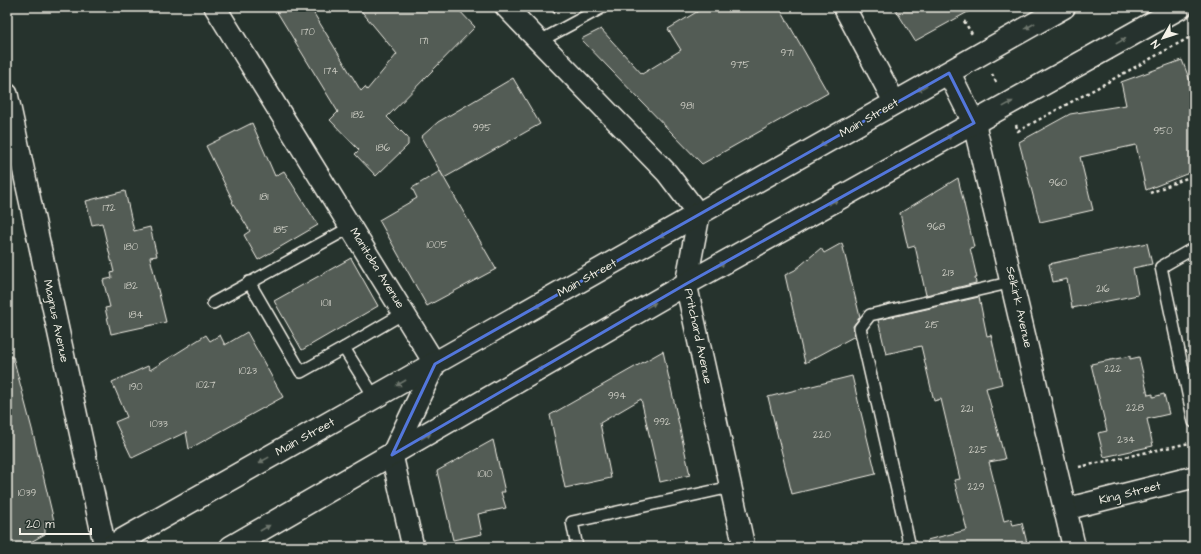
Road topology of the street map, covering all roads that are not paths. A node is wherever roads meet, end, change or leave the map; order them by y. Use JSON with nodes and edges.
{"nodes":[{"id":1,"x":215,"y":7,"type":"edge"},
{"id":2,"x":506,"y":7,"type":"edge"},
{"id":3,"x":603,"y":7,"type":"edge"},
{"id":4,"x":844,"y":7,"type":"edge"},
{"id":5,"x":1064,"y":7,"type":"edge"},
{"id":6,"x":1181,"y":7,"type":"edge"},
{"id":7,"x":540,"y":41,"type":"junction"},
{"id":8,"x":949,"y":73,"type":"junction"},
{"id":9,"x":7,"y":94,"type":"edge"},
{"id":10,"x":895,"y":103,"type":"junction"},
{"id":11,"x":974,"y":123,"type":"junction"},
{"id":12,"x":699,"y":215,"type":"junction"},
{"id":13,"x":351,"y":227,"type":"junction"},
{"id":14,"x":1194,"y":248,"type":"edge"},
{"id":15,"x":249,"y":282,"type":"junction"},
{"id":16,"x":1013,"y":282,"type":"junction"},
{"id":17,"x":686,"y":284,"type":"junction"},
{"id":18,"x":213,"y":303,"type":"dead end"},
{"id":19,"x":404,"y":313,"type":"junction"},
{"id":20,"x":344,"y":348,"type":"junction"},
{"id":21,"x":435,"y":364,"type":"junction"},
{"id":22,"x":375,"y":398,"type":"junction"},
{"id":23,"x":1194,"y":422,"type":"edge"},
{"id":24,"x":392,"y":455,"type":"junction"},
{"id":25,"x":1194,"y":477,"type":"edge"},
{"id":26,"x":730,"y":487,"type":"junction"},
{"id":27,"x":1066,"y":509,"type":"junction"},
{"id":28,"x":105,"y":547,"type":"edge"},
{"id":29,"x":110,"y":547,"type":"edge"},
{"id":30,"x":231,"y":547,"type":"edge"},
{"id":31,"x":413,"y":547,"type":"edge"},
{"id":32,"x":577,"y":547,"type":"edge"},
{"id":33,"x":744,"y":547,"type":"edge"},
{"id":34,"x":910,"y":547,"type":"edge"},
{"id":35,"x":1074,"y":547,"type":"edge"}],
"edges":[{"from":1,"to":13,"type":"street","name":"Manitoba Avenue"},
{"from":2,"to":7,"type":"street"},
{"from":3,"to":7,"type":"lane"},
{"from":4,"to":10,"type":"street"},
{"from":5,"to":8,"type":"main road","name":"Main Street","one_way":true},
{"from":11,"to":6,"type":"main road","one_way":true},
{"from":7,"to":12,"type":"street"},
{"from":8,"to":10,"type":"main road","name":"Main Street","one_way":true},
{"from":8,"to":11,"type":"main road","name":"Selkirk Avenue"},
{"from":9,"to":28,"type":"street","name":"Magnus Avenue"},
{"from":10,"to":12,"type":"main road","name":"Main Street","one_way":true},
{"from":11,"to":16,"type":"main road","name":"Selkirk Avenue"},
{"from":17,"to":11,"type":"main road","one_way":true},
{"from":12,"to":17,"type":"street","name":"Pritchard Avenue"},
{"from":12,"to":21,"type":"main road","name":"Main Street","one_way":true},
{"from":13,"to":15,"type":"lane"},
{"from":13,"to":19,"type":"street","name":"Manitoba Avenue"},
{"from":14,"to":23,"type":"lane"},
{"from":15,"to":18,"type":"lane"},
{"from":15,"to":20,"type":"lane"},
{"from":16,"to":27,"type":"main road","name":"Selkirk Avenue"},
{"from":16,"to":34,"type":"lane"},
{"from":24,"to":17,"type":"main road","one_way":true},
{"from":17,"to":26,"type":"street","name":"Pritchard Avenue"},
{"from":19,"to":20,"type":"lane"},
{"from":19,"to":21,"type":"street","name":"Manitoba Avenue"},
{"from":20,"to":22,"type":"lane"},
{"from":21,"to":22,"type":"main road","name":"Main Street","one_way":true},
{"from":21,"to":24,"type":"street"},
{"from":22,"to":29,"type":"main road","name":"Main Street","one_way":true},
{"from":30,"to":24,"type":"main road","one_way":true},
{"from":24,"to":31,"type":"street"},
{"from":25,"to":27,"type":"street","name":"King Street"},
{"from":26,"to":32,"type":"lane"},
{"from":26,"to":33,"type":"street","name":"Pritchard Avenue"},
{"from":27,"to":35,"type":"main road","name":"Selkirk Avenue"}]}
